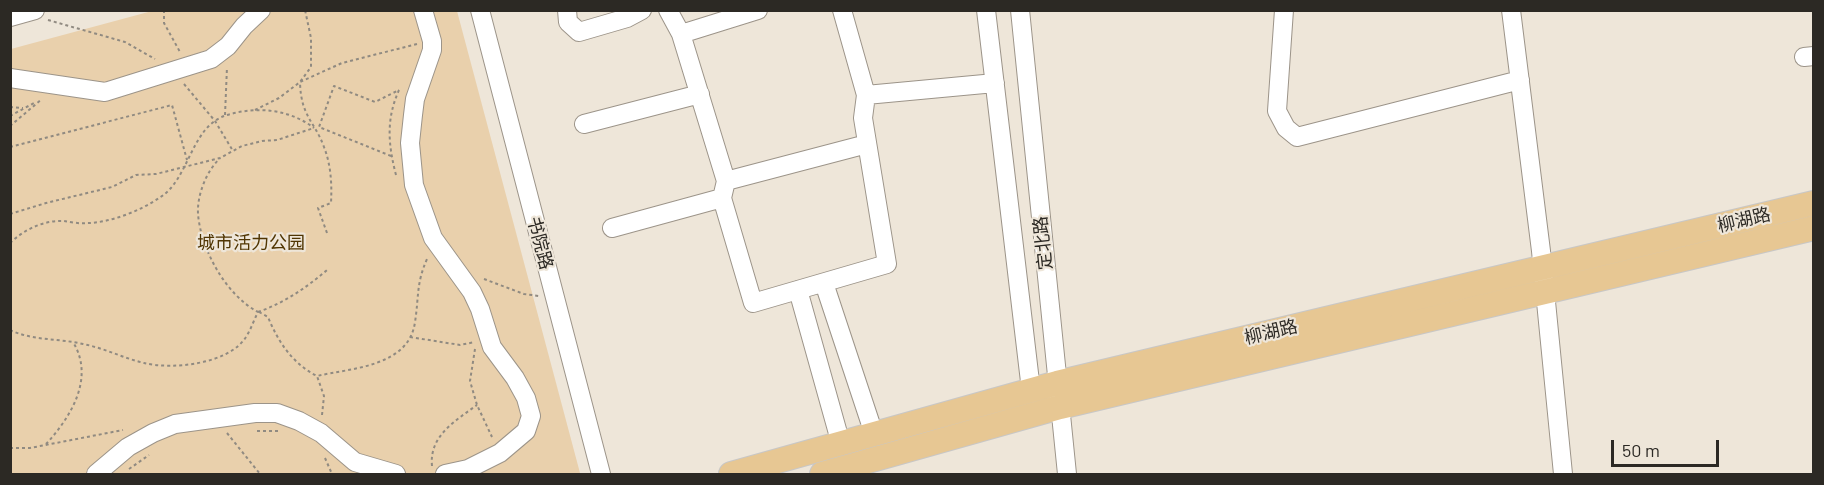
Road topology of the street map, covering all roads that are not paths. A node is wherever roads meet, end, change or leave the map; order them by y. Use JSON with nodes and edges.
{"nodes":[{"id":1,"x":261,"y":10,"type":"edge"},
{"id":2,"x":423,"y":10,"type":"edge"},
{"id":3,"x":480,"y":10,"type":"edge"},
{"id":4,"x":567,"y":10,"type":"edge"},
{"id":5,"x":642,"y":10,"type":"edge"},
{"id":6,"x":668,"y":10,"type":"edge"},
{"id":7,"x":758,"y":10,"type":"edge"},
{"id":8,"x":842,"y":10,"type":"edge"},
{"id":9,"x":986,"y":10,"type":"edge"},
{"id":10,"x":1020,"y":10,"type":"edge"},
{"id":11,"x":1284,"y":10,"type":"edge"},
{"id":12,"x":1511,"y":10,"type":"edge"},
{"id":13,"x":681,"y":34,"type":"junction"},
{"id":14,"x":10,"y":78,"type":"edge"},
{"id":15,"x":1520,"y":80,"type":"junction"},
{"id":16,"x":995,"y":83,"type":"junction"},
{"id":17,"x":700,"y":94,"type":"junction"},
{"id":18,"x":866,"y":95,"type":"junction"},
{"id":19,"x":584,"y":124,"type":"dead end"},
{"id":20,"x":867,"y":144,"type":"junction"},
{"id":21,"x":724,"y":189,"type":"junction"},
{"id":22,"x":1814,"y":203,"type":"edge"},
{"id":23,"x":612,"y":228,"type":"dead end"},
{"id":24,"x":1814,"y":228,"type":"edge"},
{"id":25,"x":1543,"y":268,"type":"junction"},
{"id":26,"x":824,"y":282,"type":"junction"},
{"id":27,"x":798,"y":290,"type":"junction"},
{"id":28,"x":1545,"y":292,"type":"junction"},
{"id":29,"x":1057,"y":383,"type":"junction"},
{"id":30,"x":1031,"y":390,"type":"junction"},
{"id":31,"x":1060,"y":408,"type":"junction"},
{"id":32,"x":874,"y":434,"type":"junction"},
{"id":33,"x":841,"y":444,"type":"junction"},
{"id":34,"x":438,"y":472,"type":"edge"},
{"id":35,"x":96,"y":474,"type":"edge"},
{"id":36,"x":396,"y":474,"type":"edge"},
{"id":37,"x":601,"y":474,"type":"edge"},
{"id":38,"x":731,"y":474,"type":"edge"},
{"id":39,"x":822,"y":474,"type":"edge"},
{"id":40,"x":1067,"y":474,"type":"edge"},
{"id":41,"x":1563,"y":474,"type":"edge"}],
"edges":[{"from":1,"to":14,"type":"street"},
{"from":2,"to":34,"type":"street"},
{"from":3,"to":37,"type":"street","name":"书院路"},
{"from":4,"to":5,"type":"street"},
{"from":6,"to":13,"type":"street"},
{"from":7,"to":13,"type":"street"},
{"from":8,"to":18,"type":"street"},
{"from":9,"to":16,"type":"street"},
{"from":10,"to":29,"type":"street","name":"定北路"},
{"from":11,"to":15,"type":"street"},
{"from":12,"to":15,"type":"street"},
{"from":13,"to":17,"type":"street"},
{"from":15,"to":25,"type":"street"},
{"from":16,"to":18,"type":"street"},
{"from":16,"to":30,"type":"street"},
{"from":17,"to":19,"type":"street"},
{"from":17,"to":21,"type":"street"},
{"from":18,"to":20,"type":"street"},
{"from":20,"to":21,"type":"street"},
{"from":20,"to":26,"type":"street"},
{"from":21,"to":23,"type":"street"},
{"from":21,"to":27,"type":"street"},
{"from":22,"to":25,"type":"main road","name":"柳湖路"},
{"from":24,"to":28,"type":"main road","name":"柳湖路"},
{"from":25,"to":28,"type":"street"},
{"from":25,"to":29,"type":"main road","name":"柳湖路"},
{"from":26,"to":27,"type":"street"},
{"from":26,"to":32,"type":"street"},
{"from":27,"to":33,"type":"street"},
{"from":28,"to":31,"type":"main road","name":"柳湖路"},
{"from":28,"to":41,"type":"street"},
{"from":29,"to":30,"type":"main road","name":"柳湖路"},
{"from":29,"to":31,"type":"street","name":"定北路"},
{"from":30,"to":32,"type":"main road","name":"柳湖路"},
{"from":31,"to":39,"type":"main road","name":"柳湖路"},
{"from":31,"to":40,"type":"street","name":"定北路"},
{"from":32,"to":33,"type":"main road","name":"柳湖路"},
{"from":33,"to":38,"type":"main road","name":"柳湖路"},
{"from":35,"to":36,"type":"street"}]}
